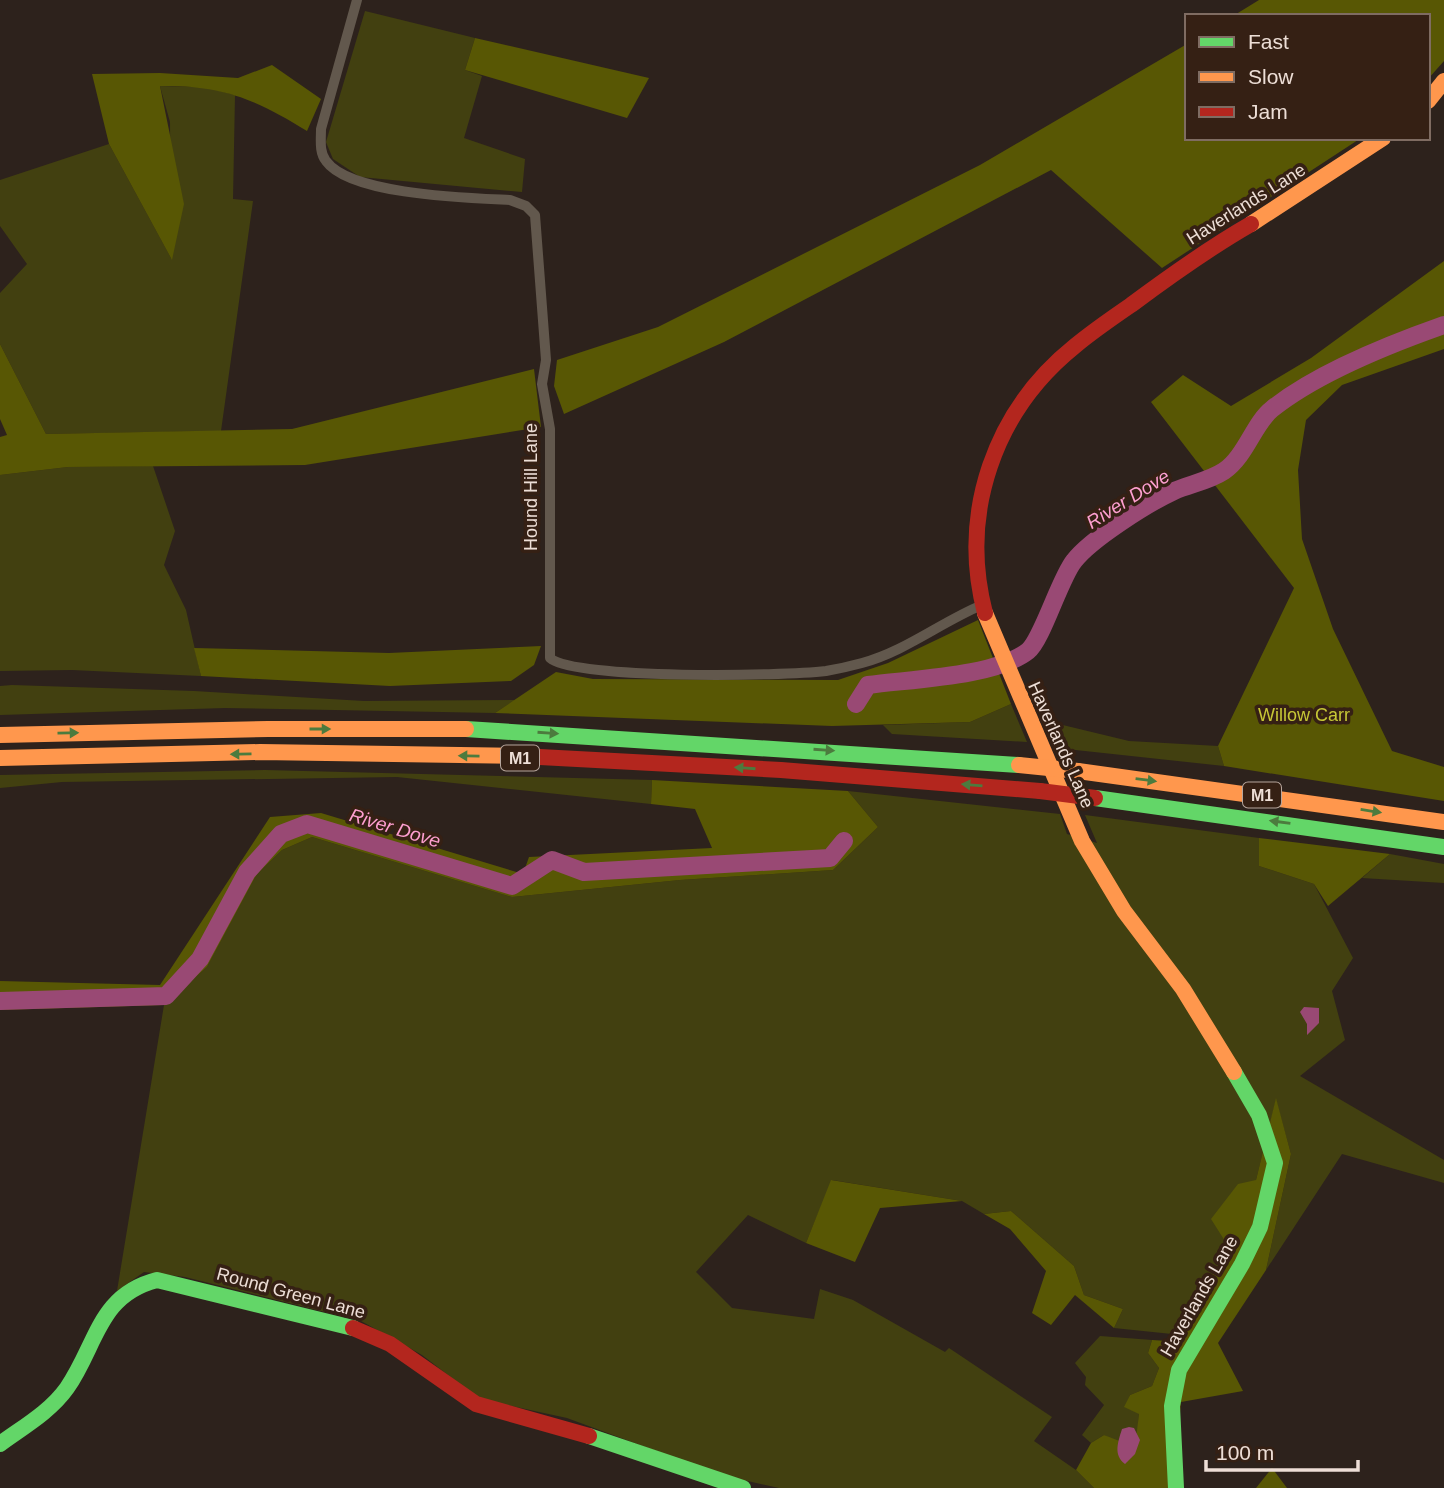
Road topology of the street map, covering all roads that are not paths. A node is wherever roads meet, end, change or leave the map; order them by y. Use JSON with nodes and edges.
{"nodes":[{"id":1,"x":357,"y":0,"type":"edge"},
{"id":2,"x":1444,"y":81,"type":"edge"},
{"id":3,"x":1430,"y":98,"type":"edge"},
{"id":4,"x":1380,"y":140,"type":"edge"},
{"id":5,"x":982,"y":605,"type":"junction"},
{"id":6,"x":0,"y":735,"type":"edge"},
{"id":7,"x":0,"y":758,"type":"edge"},
{"id":8,"x":1444,"y":822,"type":"edge"},
{"id":9,"x":1444,"y":846,"type":"edge"},
{"id":10,"x":0,"y":1444,"type":"edge"},
{"id":11,"x":743,"y":1488,"type":"edge"},
{"id":12,"x":1176,"y":1488,"type":"edge"}],
"edges":[{"from":1,"to":5,"type":"street","name":"Hound Hill Lane"},
{"from":2,"to":3,"type":"main road"},
{"from":4,"to":5,"type":"main road","name":"Haverlands Lane"},
{"from":5,"to":12,"type":"main road","name":"Haverlands Lane"},
{"from":6,"to":8,"type":"main road","number":"M1","one_way":true,"bridge":true},
{"from":9,"to":7,"type":"main road","number":"M1","one_way":true,"bridge":true},
{"from":10,"to":11,"type":"main road","name":"Round Green Lane"}]}
